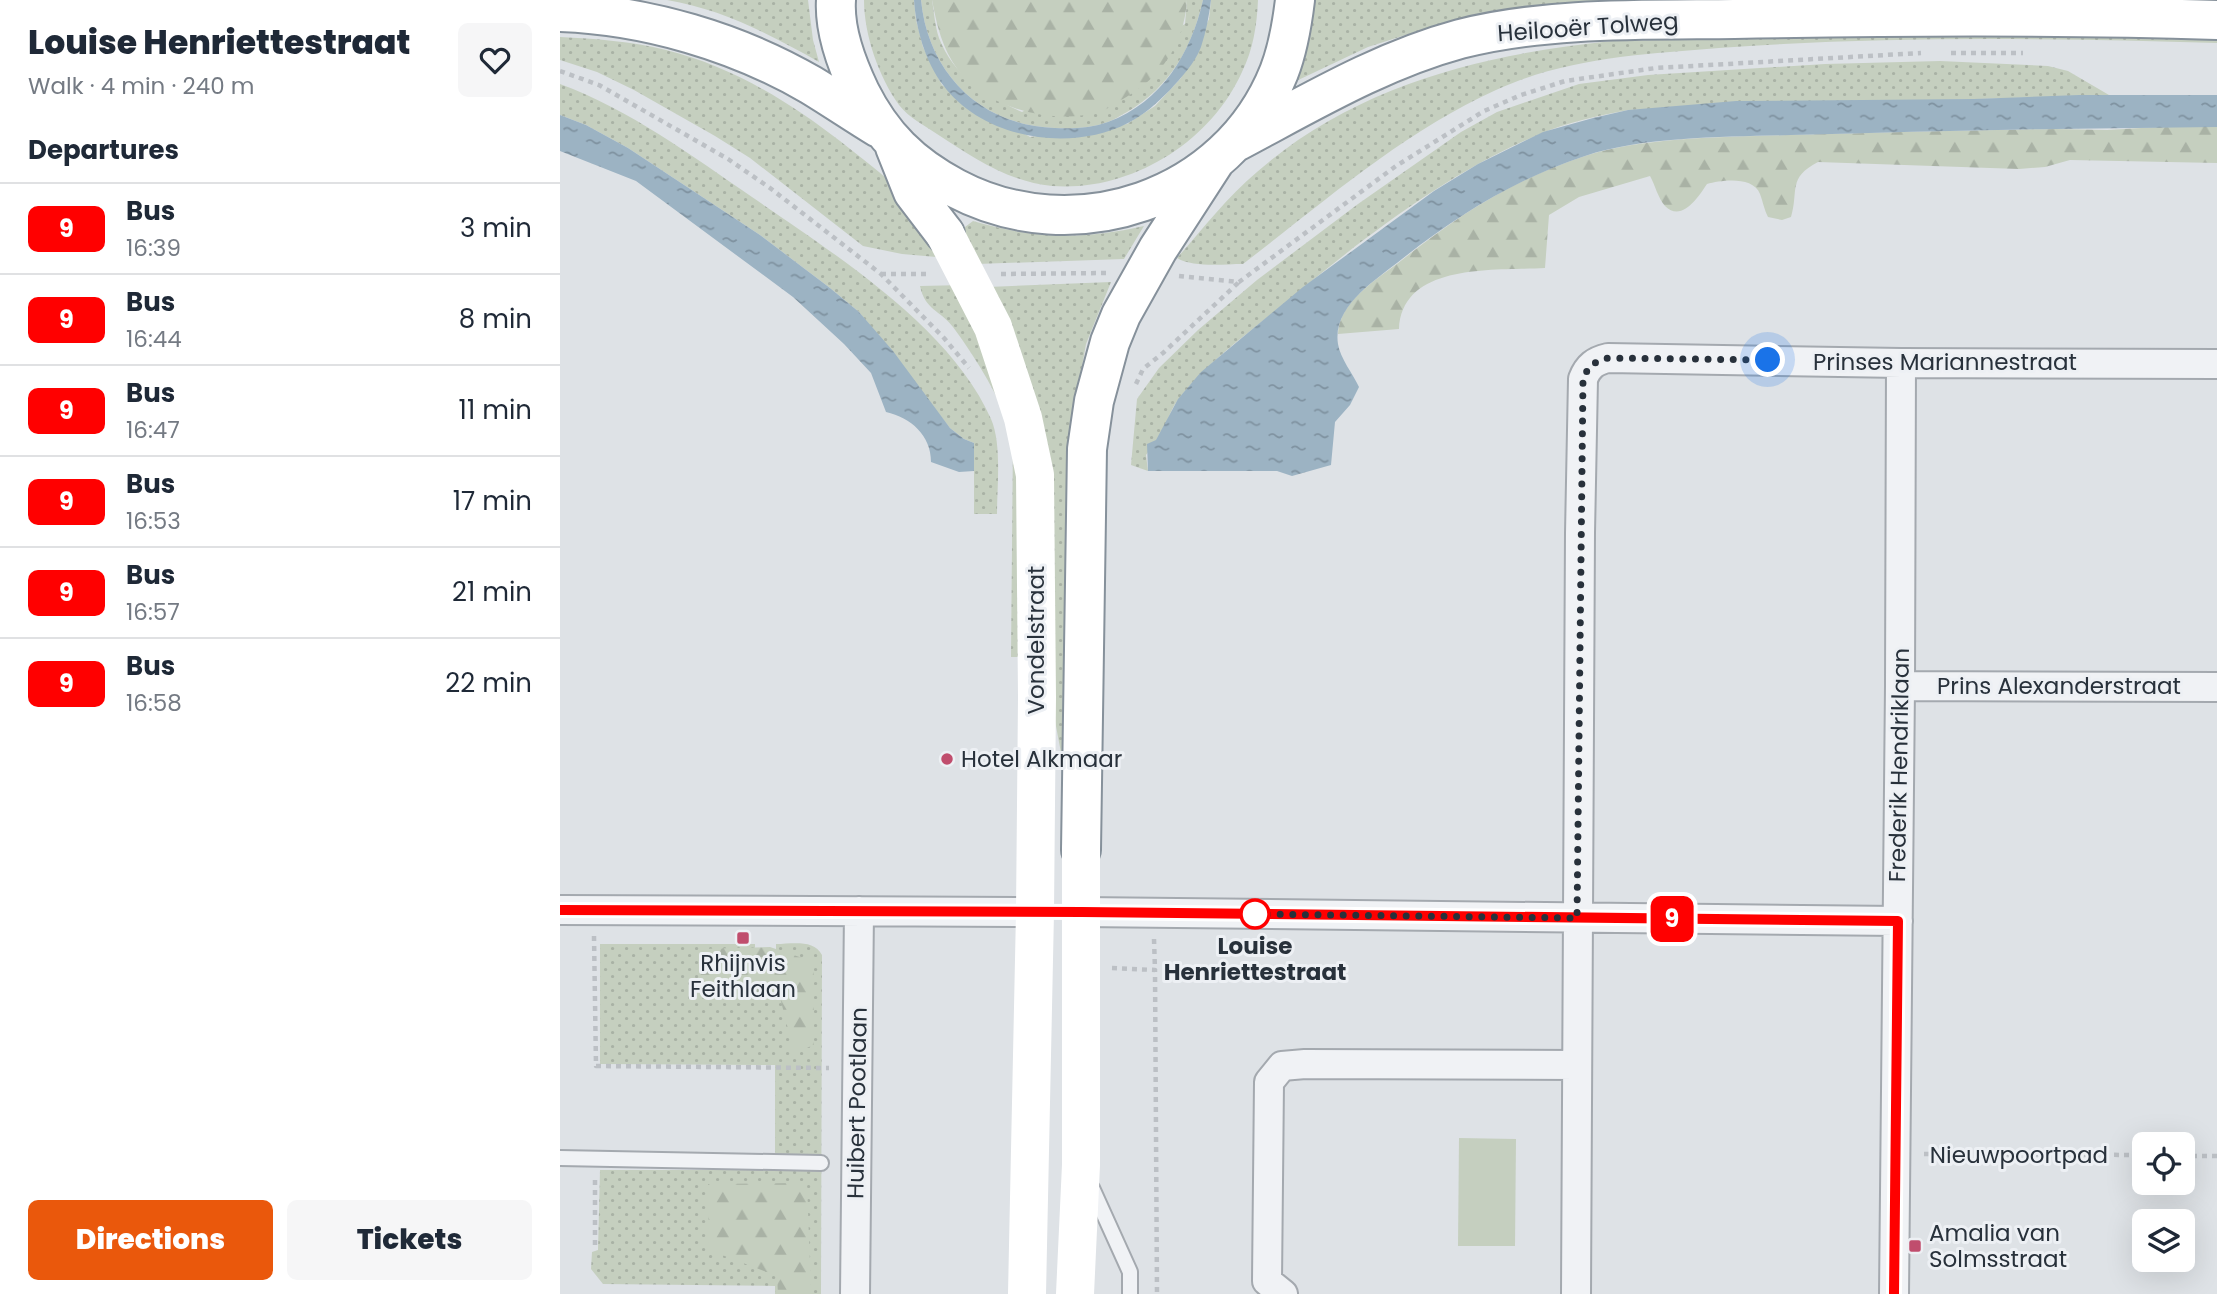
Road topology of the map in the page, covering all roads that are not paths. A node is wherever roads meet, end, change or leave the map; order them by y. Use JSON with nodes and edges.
{"nodes":[{"id":1,"x":836,"y":0,"type":"edge"},
{"id":2,"x":1295,"y":0,"type":"edge"},
{"id":3,"x":560,"y":12,"type":"edge"},
{"id":4,"x":2217,"y":20,"type":"edge"},
{"id":5,"x":889,"y":138,"type":"junction"},
{"id":6,"x":1224,"y":152,"type":"junction"},
{"id":7,"x":1901,"y":363,"type":"junction"},
{"id":8,"x":2217,"y":364,"type":"edge"},
{"id":9,"x":1900,"y":686,"type":"junction"},
{"id":10,"x":2217,"y":687,"type":"edge"},
{"id":11,"x":560,"y":910,"type":"edge"},
{"id":12,"x":859,"y":911,"type":"junction"},
{"id":13,"x":1035,"y":912,"type":"junction"},
{"id":14,"x":1082,"y":912,"type":"junction"},
{"id":15,"x":1577,"y":918,"type":"junction"},
{"id":16,"x":1898,"y":921,"type":"junction"},
{"id":17,"x":1576,"y":1065,"type":"junction"},
{"id":18,"x":560,"y":1158,"type":"edge"},
{"id":19,"x":821,"y":1163,"type":"dead end"},
{"id":20,"x":1081,"y":1165,"type":"junction"},
{"id":21,"x":855,"y":1294,"type":"edge"},
{"id":22,"x":1027,"y":1294,"type":"edge"},
{"id":23,"x":1075,"y":1294,"type":"edge"},
{"id":24,"x":1130,"y":1294,"type":"edge"},
{"id":25,"x":1283,"y":1294,"type":"edge"},
{"id":26,"x":1576,"y":1294,"type":"edge"},
{"id":27,"x":1894,"y":1294,"type":"edge"}],
"edges":[{"from":1,"to":5,"type":"main road"},
{"from":2,"to":6,"type":"main road"},
{"from":3,"to":5,"type":"main road"},
{"from":4,"to":6,"type":"main road","name":"Heilooër Tolweg"},
{"from":5,"to":6,"type":"main road"},
{"from":5,"to":13,"type":"main road","name":"Vondelstraat"},
{"from":6,"to":14,"type":"main road","name":"Vondelstraat"},
{"from":7,"to":8,"type":"street","name":"Prinses Mariannestraat"},
{"from":7,"to":9,"type":"street","name":"Frederik Hendriklaan"},
{"from":7,"to":15,"type":"street","name":"Prinses Mariannestraat"},
{"from":9,"to":10,"type":"street","name":"Prins Alexanderstraat"},
{"from":9,"to":16,"type":"street","name":"Frederik Hendriklaan"},
{"from":11,"to":12,"type":"street"},
{"from":12,"to":13,"type":"street"},
{"from":12,"to":21,"type":"street","name":"Huibert Pootlaan"},
{"from":13,"to":14,"type":"main road"},
{"from":13,"to":22,"type":"main road","name":"Vondelstraat"},
{"from":14,"to":15,"type":"street"},
{"from":14,"to":20,"type":"main road","name":"Vondelstraat"},
{"from":15,"to":16,"type":"street"},
{"from":15,"to":17,"type":"street"},
{"from":16,"to":27,"type":"street","name":"Frederik Hendriklaan"},
{"from":17,"to":25,"type":"street"},
{"from":17,"to":26,"type":"street"},
{"from":18,"to":19,"type":"lane"},
{"from":20,"to":23,"type":"main road","name":"Vondelstraat"},
{"from":20,"to":24,"type":"lane"}]}
